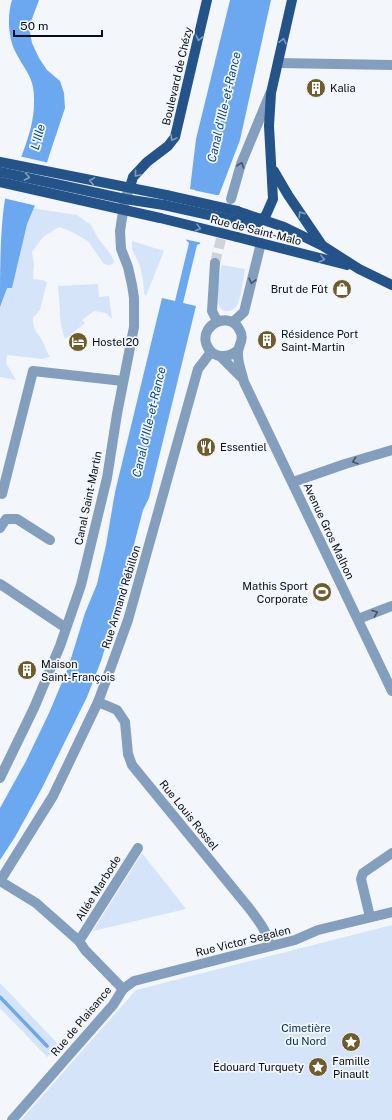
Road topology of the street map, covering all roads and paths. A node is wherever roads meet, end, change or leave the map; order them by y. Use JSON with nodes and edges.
{"nodes":[{"id":1,"x":208,"y":0,"type":"edge"},
{"id":2,"x":292,"y":0,"type":"edge"},
{"id":3,"x":278,"y":63,"type":"junction"},
{"id":4,"x":392,"y":65,"type":"edge"},
{"id":5,"x":271,"y":93,"type":"junction"},
{"id":6,"x":270,"y":157,"type":"junction"},
{"id":7,"x":1,"y":167,"type":"edge"},
{"id":8,"x":54,"y":178,"type":"junction"},
{"id":9,"x":0,"y":182,"type":"edge"},
{"id":10,"x":130,"y":187,"type":"junction"},
{"id":11,"x":231,"y":199,"type":"tunnel mouth"},
{"id":12,"x":130,"y":200,"type":"junction"},
{"id":13,"x":165,"y":200,"type":"junction"},
{"id":14,"x":124,"y":210,"type":"junction"},
{"id":15,"x":146,"y":215,"type":"junction"},
{"id":16,"x":263,"y":219,"type":"junction"},
{"id":17,"x":261,"y":243,"type":"junction"},
{"id":18,"x":323,"y":246,"type":"junction"},
{"id":19,"x":215,"y":263,"type":"tunnel mouth"},
{"id":20,"x":359,"y":269,"type":"junction"},
{"id":21,"x":392,"y":285,"type":"edge"},
{"id":22,"x":217,"y":321,"type":"junction"},
{"id":23,"x":233,"y":322,"type":"junction"},
{"id":24,"x":238,"y":350,"type":"junction"},
{"id":25,"x":211,"y":352,"type":"junction"},
{"id":26,"x":221,"y":356,"type":"junction"},
{"id":27,"x":123,"y":382,"type":"junction"},
{"id":28,"x":244,"y":382,"type":"junction"},
{"id":29,"x":392,"y":450,"type":"edge"},
{"id":30,"x":293,"y":482,"type":"junction"},
{"id":31,"x":2,"y":494,"type":"dead end"},
{"id":32,"x":0,"y":528,"type":"edge"},
{"id":33,"x":50,"y":540,"type":"dead end"},
{"id":34,"x":0,"y":584,"type":"edge"},
{"id":35,"x":392,"y":606,"type":"edge"},
{"id":36,"x":358,"y":619,"type":"junction"},
{"id":37,"x":66,"y":628,"type":"junction"},
{"id":38,"x":392,"y":691,"type":"edge"},
{"id":39,"x":98,"y":702,"type":"junction"},
{"id":40,"x":0,"y":778,"type":"edge"},
{"id":41,"x":138,"y":848,"type":"dead end"},
{"id":42,"x":392,"y":853,"type":"edge"},
{"id":43,"x":0,"y":881,"type":"edge"},
{"id":44,"x":392,"y":912,"type":"edge"},
{"id":45,"x":370,"y":917,"type":"junction"},
{"id":46,"x":79,"y":941,"type":"junction"},
{"id":47,"x":270,"y":946,"type":"junction"},
{"id":48,"x":123,"y":989,"type":"junction"},
{"id":49,"x":12,"y":1120,"type":"edge"}],
"edges":[{"from":1,"to":10,"type":"main road","name":"Boulevard de Chézy","one_way":true},
{"from":3,"to":2,"type":"main road","one_way":true},
{"from":3,"to":4,"type":"street"},
{"from":3,"to":5,"type":"main road"},
{"from":5,"to":6,"type":"main road"},
{"from":11,"to":5,"type":"street","one_way":true},
{"from":6,"to":16,"type":"main road"},
{"from":18,"to":6,"type":"main road","one_way":true},
{"from":7,"to":8,"type":"main road","name":"Rue de Saint-Malo"},
{"from":10,"to":8,"type":"main road","name":"Rue de Saint-Malo","one_way":true},
{"from":8,"to":12,"type":"main road","name":"Rue de Saint-Malo"},
{"from":9,"to":14,"type":"main road","name":"Rue de Saint-Malo"},
{"from":10,"to":12,"type":"main road"},
{"from":10,"to":13,"type":"main road","name":"Rue de Saint-Malo"},
{"from":12,"to":13,"type":"main road","name":"Rue de Saint-Malo"},
{"from":12,"to":14,"type":"street"},
{"from":12,"to":15,"type":"main road"},
{"from":13,"to":16,"type":"main road","name":"Rue de Saint-Malo","bridge":true},
{"from":13,"to":16,"type":"main road","name":"Rue de Saint-Malo","bridge":true},
{"from":14,"to":15,"type":"main road","name":"Rue de Saint-Malo"},
{"from":14,"to":27,"type":"street","name":"Canal Saint-Martin"},
{"from":15,"to":17,"type":"main road","name":"Rue de Saint-Malo","one_way":true,"bridge":true},
{"from":16,"to":18,"type":"main road","name":"Rue de Saint-Malo"},
{"from":17,"to":20,"type":"main road","name":"Rue de Saint-Malo","one_way":true},
{"from":17,"to":23,"type":"street","one_way":true},
{"from":18,"to":20,"type":"main road","name":"Rue de Saint-Malo"},
{"from":19,"to":22,"type":"street"},
{"from":20,"to":21,"type":"main road","name":"Rue de Saint-Malo"},
{"from":22,"to":23,"type":"street"},
{"from":22,"to":25,"type":"street"},
{"from":23,"to":24,"type":"street"},
{"from":24,"to":26,"type":"street"},
{"from":24,"to":28,"type":"street","name":"Avenue Gros Malhon"},
{"from":25,"to":26,"type":"street"},
{"from":25,"to":39,"type":"street","name":"Rue Armand Rébillon"},
{"from":26,"to":28,"type":"street","name":"Avenue Gros Malhon"},
{"from":27,"to":31,"type":"street"},
{"from":27,"to":37,"type":"street","name":"Canal Saint-Martin"},
{"from":28,"to":30,"type":"street","name":"Avenue Gros Malhon"},
{"from":29,"to":30,"type":"street","one_way":true},
{"from":30,"to":36,"type":"street","name":"Avenue Gros Malhon"},
{"from":32,"to":33,"type":"street"},
{"from":34,"to":37,"type":"street"},
{"from":36,"to":35,"type":"street","one_way":true},
{"from":36,"to":38,"type":"street","name":"Avenue Gros Malhon"},
{"from":37,"to":40,"type":"street","name":"Canal Saint-Martin"},
{"from":39,"to":43,"type":"street","name":"Rue Armand Rébillon"},
{"from":39,"to":47,"type":"street","name":"Rue Louis Rossel"},
{"from":41,"to":46,"type":"street","name":"Allée Marbode"},
{"from":42,"to":45,"type":"street"},
{"from":43,"to":46,"type":"street","name":"Rue de Plaisance"},
{"from":44,"to":45,"type":"street","name":"Rue Victor Segalen"},
{"from":45,"to":47,"type":"street","name":"Rue Victor Segalen"},
{"from":46,"to":48,"type":"street","name":"Rue de Plaisance"},
{"from":47,"to":48,"type":"street","name":"Rue Victor Segalen"},
{"from":48,"to":49,"type":"street","name":"Rue de Plaisance"}]}
